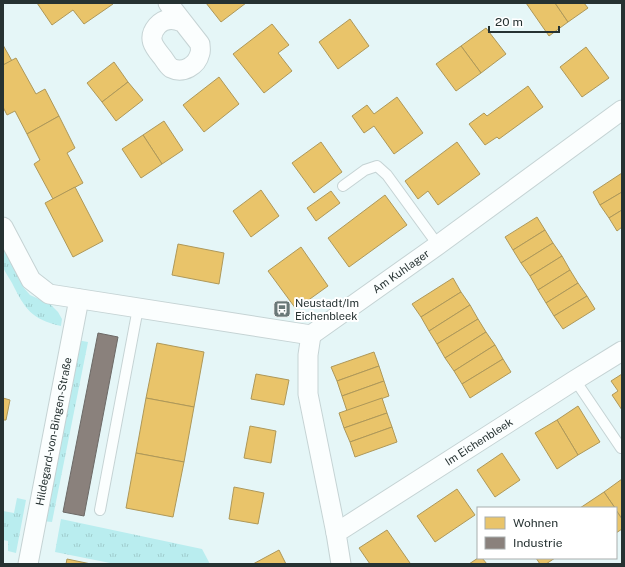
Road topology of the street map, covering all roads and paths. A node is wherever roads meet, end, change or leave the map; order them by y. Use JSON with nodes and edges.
{"nodes":[{"id":1,"x":168,"y":3,"type":"edge"},
{"id":2,"x":182,"y":22,"type":"dead end"},
{"id":3,"x":622,"y":110,"type":"edge"},
{"id":4,"x":343,"y":186,"type":"dead end"},
{"id":5,"x":3,"y":227,"type":"edge"},
{"id":6,"x":438,"y":245,"type":"junction"},
{"id":7,"x":79,"y":299,"type":"junction"},
{"id":8,"x":138,"y":308,"type":"junction"},
{"id":9,"x":311,"y":335,"type":"junction"},
{"id":10,"x":622,"y":351,"type":"edge"},
{"id":11,"x":575,"y":380,"type":"junction"},
{"id":12,"x":621,"y":448,"type":"edge"},
{"id":13,"x":100,"y":510,"type":"dead end"},
{"id":14,"x":336,"y":533,"type":"junction"},
{"id":15,"x":28,"y":564,"type":"edge"},
{"id":16,"x":341,"y":564,"type":"edge"}],
"edges":[{"from":1,"to":2,"type":"street"},
{"from":3,"to":6,"type":"street","name":"Am Kuhlager"},
{"from":4,"to":6,"type":"lane"},
{"from":5,"to":7,"type":"street"},
{"from":6,"to":9,"type":"street","name":"Am Kuhlager"},
{"from":7,"to":8,"type":"street"},
{"from":7,"to":15,"type":"street","name":"Hildegard-von-Bingen-Straße"},
{"from":8,"to":9,"type":"street"},
{"from":8,"to":13,"type":"lane"},
{"from":9,"to":14,"type":"street"},
{"from":10,"to":11,"type":"street","name":"Im Eichenbleek"},
{"from":11,"to":12,"type":"lane"},
{"from":11,"to":14,"type":"street","name":"Im Eichenbleek"},
{"from":14,"to":16,"type":"street"}]}
